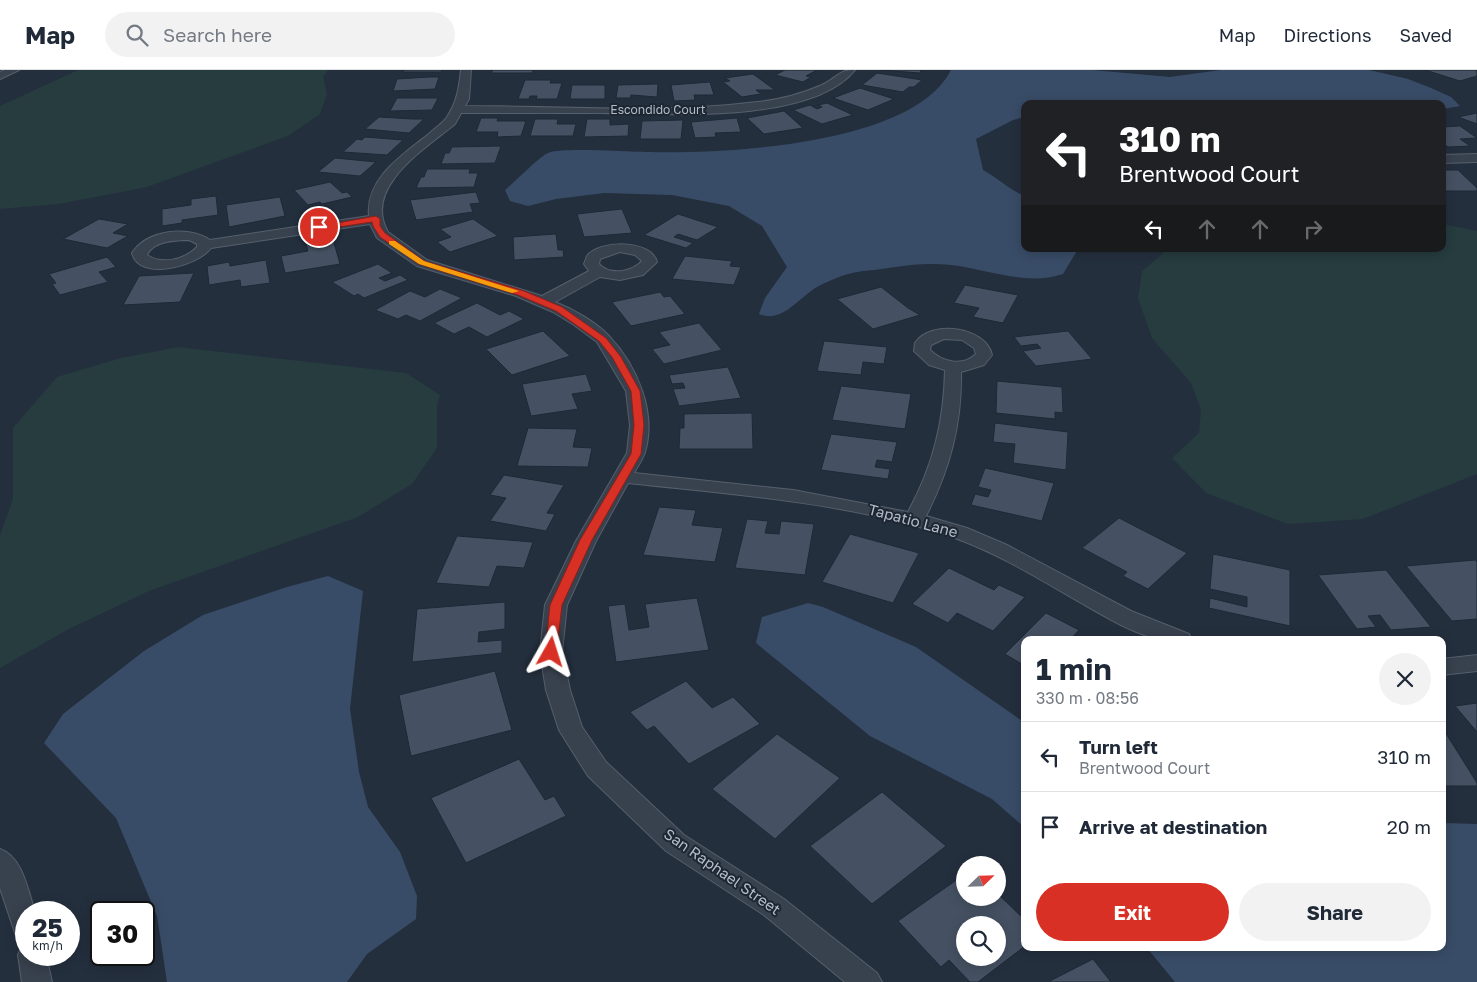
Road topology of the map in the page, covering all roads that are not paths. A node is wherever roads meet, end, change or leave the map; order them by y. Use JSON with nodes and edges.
{"nodes":[{"id":1,"x":14,"y":70,"type":"edge"},
{"id":2,"x":466,"y":70,"type":"edge"},
{"id":3,"x":850,"y":70,"type":"edge"},
{"id":4,"x":0,"y":76,"type":"edge"},
{"id":5,"x":458,"y":109,"type":"junction"},
{"id":6,"x":1477,"y":158,"type":"edge"},
{"id":7,"x":1446,"y":159,"type":"edge"},
{"id":8,"x":376,"y":219,"type":"junction"},
{"id":9,"x":204,"y":245,"type":"dead end"},
{"id":10,"x":600,"y":272,"type":"dead end"},
{"id":11,"x":542,"y":302,"type":"junction"},
{"id":12,"x":953,"y":366,"type":"dead end"},
{"id":13,"x":622,"y":477,"type":"junction"},
{"id":14,"x":914,"y":520,"type":"junction"},
{"id":15,"x":1172,"y":636,"type":"edge"},
{"id":16,"x":1477,"y":664,"type":"edge"},
{"id":17,"x":1446,"y":667,"type":"edge"},
{"id":18,"x":0,"y":860,"type":"edge"},
{"id":19,"x":18,"y":901,"type":"edge"},
{"id":20,"x":34,"y":966,"type":"edge"},
{"id":21,"x":37,"y":982,"type":"edge"},
{"id":22,"x":866,"y":982,"type":"edge"}],
"edges":[{"from":1,"to":4,"type":"street"},
{"from":2,"to":5,"type":"street"},
{"from":3,"to":5,"type":"street","name":"Escondido Court"},
{"from":5,"to":8,"type":"street"},
{"from":6,"to":7,"type":"street"},
{"from":8,"to":9,"type":"street"},
{"from":8,"to":11,"type":"street","name":"San Raphael Street"},
{"from":10,"to":11,"type":"street"},
{"from":11,"to":13,"type":"street","name":"San Raphael Street"},
{"from":12,"to":14,"type":"street"},
{"from":13,"to":14,"type":"street","name":"Tapatio Lane"},
{"from":13,"to":22,"type":"street","name":"San Raphael Street"},
{"from":14,"to":15,"type":"street","name":"Tapatio Lane"},
{"from":16,"to":17,"type":"street"},
{"from":18,"to":19,"type":"street"},
{"from":20,"to":21,"type":"street"}]}
